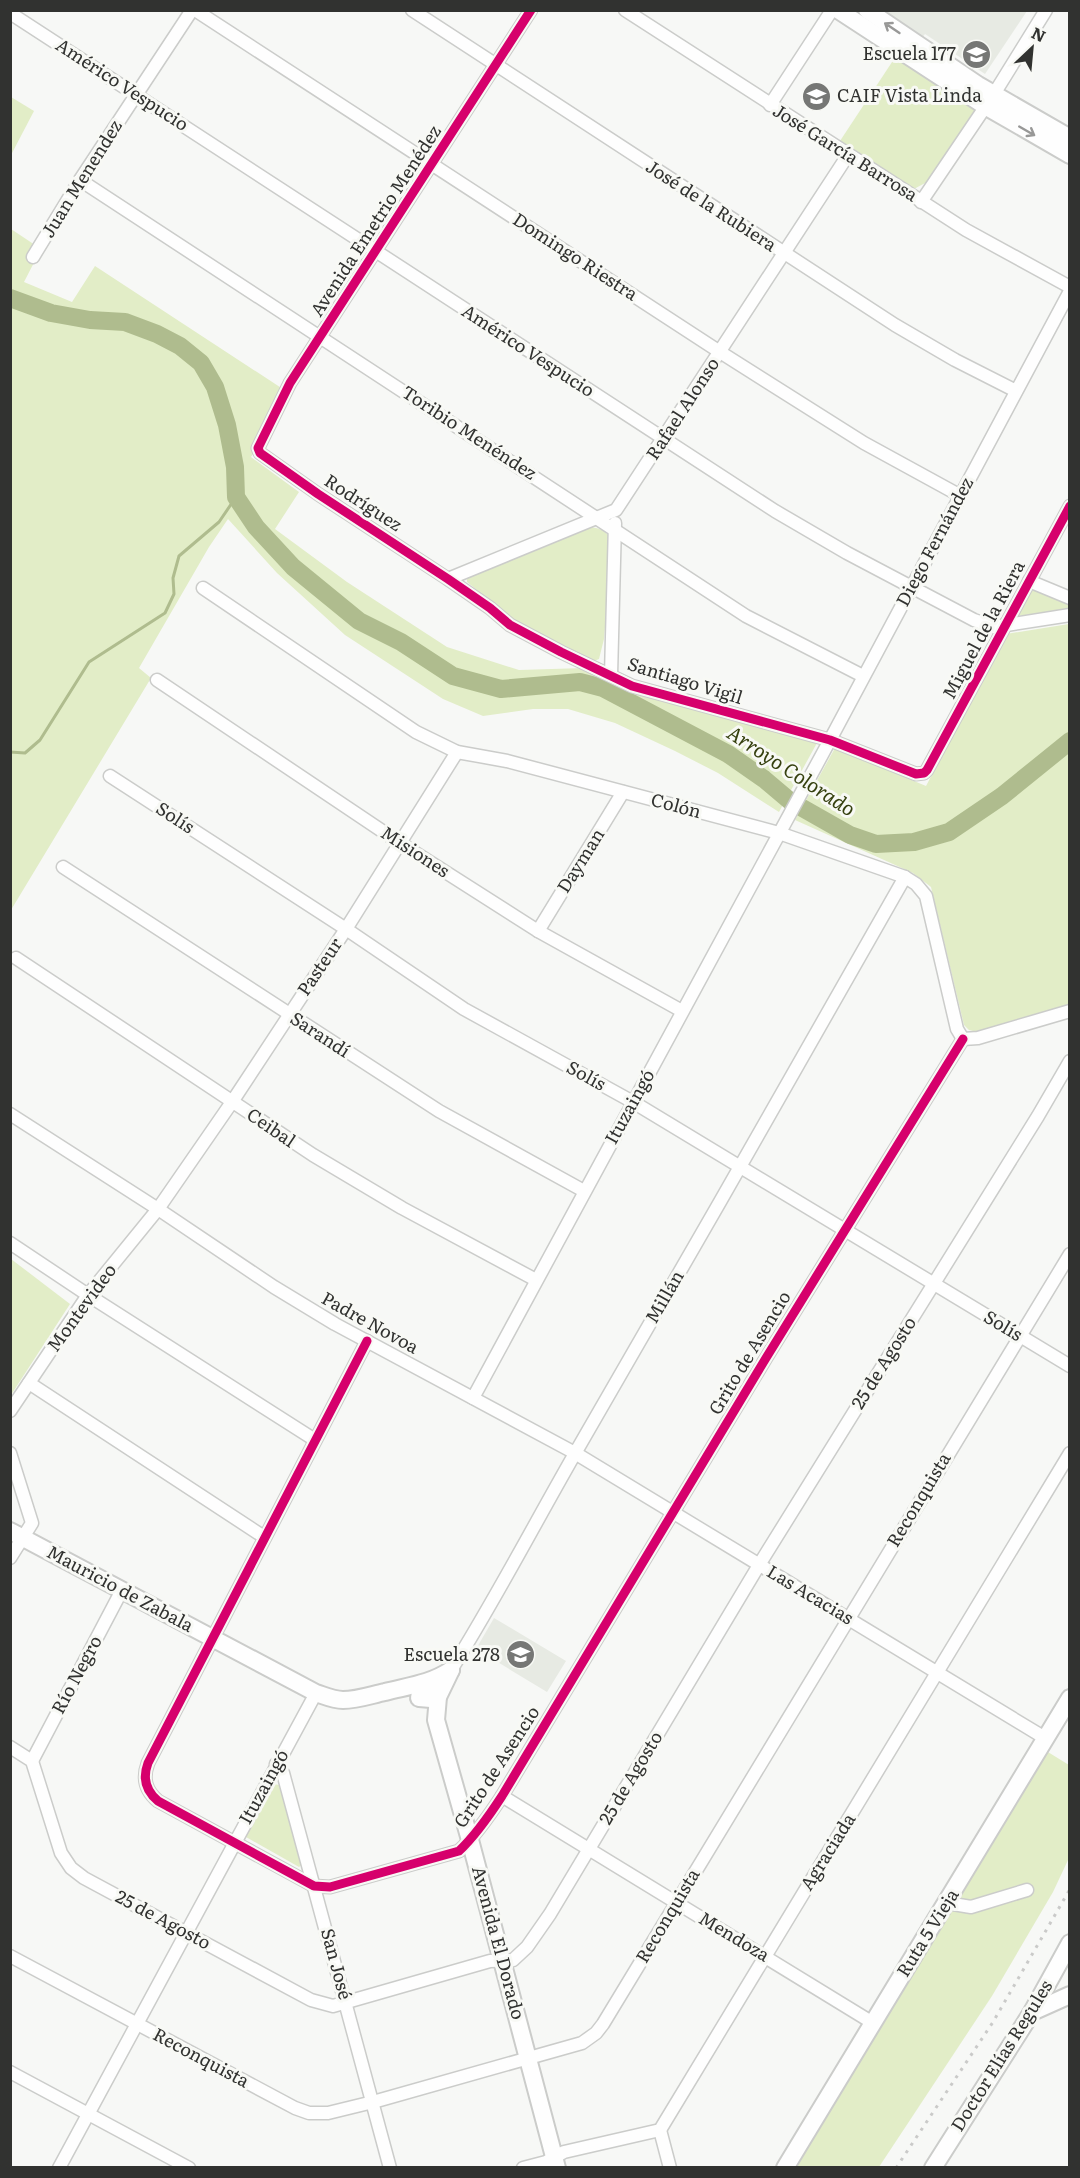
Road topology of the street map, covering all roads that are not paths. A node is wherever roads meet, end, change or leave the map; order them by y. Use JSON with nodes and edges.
{"nodes":[{"id":1,"x":194,"y":10,"type":"edge"},
{"id":2,"x":412,"y":10,"type":"edge"},
{"id":3,"x":531,"y":10,"type":"edge"},
{"id":4,"x":625,"y":10,"type":"edge"},
{"id":5,"x":832,"y":10,"type":"edge"},
{"id":6,"x":837,"y":10,"type":"edge"},
{"id":7,"x":867,"y":10,"type":"edge"},
{"id":8,"x":1046,"y":10,"type":"edge"},
{"id":9,"x":10,"y":13,"type":"edge"},
{"id":10,"x":496,"y":66,"type":"junction"},
{"id":11,"x":136,"y":93,"type":"junction"},
{"id":12,"x":989,"y":100,"type":"junction"},
{"id":13,"x":770,"y":105,"type":"junction"},
{"id":14,"x":1070,"y":138,"type":"edge"},
{"id":15,"x":848,"y":155,"type":"junction"},
{"id":16,"x":1070,"y":155,"type":"edge"},
{"id":17,"x":433,"y":165,"type":"junction"},
{"id":18,"x":80,"y":180,"type":"junction"},
{"id":19,"x":921,"y":201,"type":"junction"},
{"id":20,"x":376,"y":250,"type":"junction"},
{"id":21,"x":783,"y":254,"type":"junction"},
{"id":22,"x":33,"y":257,"type":"dead end"},
{"id":23,"x":1070,"y":289,"type":"edge"},
{"id":24,"x":320,"y":337,"type":"junction"},
{"id":25,"x":720,"y":352,"type":"junction"},
{"id":26,"x":1016,"y":391,"type":"junction"},
{"id":27,"x":663,"y":440,"type":"junction"},
{"id":28,"x":260,"y":453,"type":"joint"},
{"id":29,"x":959,"y":495,"type":"junction"},
{"id":30,"x":1070,"y":506,"type":"edge"},
{"id":31,"x":616,"y":510,"type":"junction"},
{"id":32,"x":598,"y":518,"type":"junction"},
{"id":33,"x":615,"y":530,"type":"junction"},
{"id":34,"x":448,"y":579,"type":"junction"},
{"id":35,"x":1029,"y":581,"type":"junction"},
{"id":36,"x":911,"y":587,"type":"junction"},
{"id":37,"x":203,"y":588,"type":"dead end"},
{"id":38,"x":1070,"y":598,"type":"edge"},
{"id":39,"x":1070,"y":615,"type":"edge"},
{"id":40,"x":1007,"y":624,"type":"junction"},
{"id":41,"x":611,"y":675,"type":"junction"},
{"id":42,"x":863,"y":676,"type":"junction"},
{"id":43,"x":157,"y":680,"type":"dead end"},
{"id":44,"x":830,"y":740,"type":"junction"},
{"id":45,"x":457,"y":752,"type":"junction"},
{"id":46,"x":927,"y":770,"type":"joint"},
{"id":47,"x":110,"y":776,"type":"dead end"},
{"id":48,"x":623,"y":792,"type":"junction"},
{"id":49,"x":788,"y":816,"type":"joint"},
{"id":50,"x":779,"y":832,"type":"junction"},
{"id":51,"x":400,"y":843,"type":"junction"},
{"id":52,"x":63,"y":867,"type":"dead end"},
{"id":53,"x":905,"y":877,"type":"junction"},
{"id":54,"x":346,"y":929,"type":"junction"},
{"id":55,"x":538,"y":931,"type":"junction"},
{"id":56,"x":16,"y":958,"type":"dead end"},
{"id":57,"x":682,"y":1011,"type":"junction"},
{"id":58,"x":1070,"y":1011,"type":"edge"},
{"id":59,"x":288,"y":1015,"type":"junction"},
{"id":60,"x":963,"y":1039,"type":"junction"},
{"id":61,"x":1070,"y":1061,"type":"edge"},
{"id":62,"x":232,"y":1102,"type":"junction"},
{"id":63,"x":633,"y":1102,"type":"junction"},
{"id":64,"x":10,"y":1113,"type":"edge"},
{"id":65,"x":741,"y":1167,"type":"junction"},
{"id":66,"x":584,"y":1191,"type":"junction"},
{"id":67,"x":158,"y":1209,"type":"junction"},
{"id":68,"x":844,"y":1231,"type":"junction"},
{"id":69,"x":10,"y":1243,"type":"edge"},
{"id":70,"x":1070,"y":1254,"type":"edge"},
{"id":71,"x":536,"y":1280,"type":"junction"},
{"id":72,"x":932,"y":1284,"type":"junction"},
{"id":73,"x":88,"y":1295,"type":"junction"},
{"id":74,"x":1020,"y":1336,"type":"junction"},
{"id":75,"x":367,"y":1341,"type":"junction"},
{"id":76,"x":1070,"y":1366,"type":"edge"},
{"id":77,"x":29,"y":1383,"type":"junction"},
{"id":78,"x":473,"y":1398,"type":"junction"},
{"id":79,"x":10,"y":1411,"type":"edge"},
{"id":80,"x":315,"y":1440,"type":"junction"},
{"id":81,"x":575,"y":1453,"type":"junction"},
{"id":82,"x":1070,"y":1453,"type":"edge"},
{"id":83,"x":10,"y":1454,"type":"edge"},
{"id":84,"x":673,"y":1512,"type":"junction"},
{"id":85,"x":16,"y":1534,"type":"edge"},
{"id":86,"x":264,"y":1537,"type":"junction"},
{"id":87,"x":10,"y":1558,"type":"edge"},
{"id":88,"x":759,"y":1565,"type":"junction"},
{"id":89,"x":122,"y":1590,"type":"junction"},
{"id":90,"x":848,"y":1617,"type":"junction"},
{"id":91,"x":212,"y":1638,"type":"junction"},
{"id":92,"x":451,"y":1670,"type":"junction"},
{"id":93,"x":938,"y":1673,"type":"junction"},
{"id":94,"x":423,"y":1688,"type":"junction"},
{"id":95,"x":316,"y":1693,"type":"junction"},
{"id":96,"x":438,"y":1697,"type":"junction"},
{"id":97,"x":1070,"y":1698,"type":"edge"},
{"id":98,"x":436,"y":1720,"type":"junction"},
{"id":99,"x":1045,"y":1738,"type":"junction"},
{"id":100,"x":10,"y":1747,"type":"edge"},
{"id":101,"x":32,"y":1761,"type":"junction"},
{"id":102,"x":276,"y":1764,"type":"junction"},
{"id":103,"x":502,"y":1797,"type":"junction"},
{"id":104,"x":470,"y":1840,"type":"junction"},
{"id":105,"x":234,"y":1842,"type":"junction"},
{"id":106,"x":588,"y":1848,"type":"junction"},
{"id":107,"x":314,"y":1886,"type":"junction"},
{"id":108,"x":1027,"y":1890,"type":"dead end"},
{"id":109,"x":676,"y":1902,"type":"junction"},
{"id":110,"x":947,"y":1903,"type":"junction"},
{"id":111,"x":186,"y":1931,"type":"junction"},
{"id":112,"x":1070,"y":1943,"type":"edge"},
{"id":113,"x":764,"y":1955,"type":"junction"},
{"id":114,"x":10,"y":1956,"type":"edge"},
{"id":115,"x":503,"y":1960,"type":"junction"},
{"id":116,"x":1070,"y":1995,"type":"edge"},
{"id":117,"x":346,"y":2002,"type":"junction"},
{"id":118,"x":1032,"y":2012,"type":"junction"},
{"id":119,"x":138,"y":2023,"type":"junction"},
{"id":120,"x":873,"y":2023,"type":"junction"},
{"id":121,"x":528,"y":2059,"type":"junction"},
{"id":122,"x":10,"y":2072,"type":"edge"},
{"id":123,"x":373,"y":2102,"type":"junction"},
{"id":124,"x":89,"y":2114,"type":"junction"},
{"id":125,"x":660,"y":2130,"type":"junction"},
{"id":126,"x":555,"y":2162,"type":"edge"},
{"id":127,"x":59,"y":2168,"type":"edge"},
{"id":128,"x":189,"y":2168,"type":"edge"},
{"id":129,"x":390,"y":2168,"type":"edge"},
{"id":130,"x":523,"y":2168,"type":"edge"},
{"id":131,"x":670,"y":2168,"type":"edge"},
{"id":132,"x":785,"y":2168,"type":"edge"},
{"id":133,"x":933,"y":2168,"type":"edge"}],
"edges":[{"from":1,"to":11,"type":"street","name":"Juan Menendez"},
{"from":1,"to":17,"type":"street","name":"Domingo Riestra"},
{"from":2,"to":10,"type":"street","name":"José de la Rubiera"},
{"from":3,"to":10,"type":"street","name":"Avenida Emetrio Menédez"},
{"from":4,"to":13,"type":"street","name":"José García Barrosa"},
{"from":5,"to":13,"type":"street"},
{"from":6,"to":12,"type":"street"},
{"from":12,"to":7,"type":"street","one_way":true},
{"from":8,"to":12,"type":"street"},
{"from":9,"to":11,"type":"street","name":"Américo Vespucio"},
{"from":10,"to":17,"type":"street","name":"Avenida Emetrio Menédez"},
{"from":10,"to":21,"type":"street","name":"José de la Rubiera"},
{"from":11,"to":18,"type":"street","name":"Juan Menendez"},
{"from":11,"to":20,"type":"street","name":"Américo Vespucio"},
{"from":12,"to":14,"type":"street"},
{"from":12,"to":16,"type":"street","one_way":true},
{"from":12,"to":19,"type":"street"},
{"from":13,"to":15,"type":"street","name":"José García Barrosa"},
{"from":15,"to":19,"type":"street","name":"José García Barrosa"},
{"from":15,"to":21,"type":"street","name":"Rafael Alonso"},
{"from":17,"to":20,"type":"street","name":"Avenida Emetrio Menédez"},
{"from":17,"to":25,"type":"street","name":"Domingo Riestra"},
{"from":18,"to":22,"type":"street","name":"Juan Menendez"},
{"from":18,"to":24,"type":"street","name":"Toribio Menéndez"},
{"from":19,"to":23,"type":"street","name":"José García Barrosa"},
{"from":20,"to":24,"type":"street","name":"Avenida Emetrio Menédez"},
{"from":20,"to":27,"type":"street","name":"Américo Vespucio"},
{"from":21,"to":25,"type":"street","name":"Rafael Alonso"},
{"from":21,"to":26,"type":"street","name":"José de la Rubiera"},
{"from":23,"to":26,"type":"street","name":"Diego Fernández"},
{"from":24,"to":28,"type":"street","name":"Avenida Emetrio Menédez"},
{"from":24,"to":32,"type":"street","name":"Toribio Menéndez"},
{"from":25,"to":27,"type":"street","name":"Rafael Alonso"},
{"from":25,"to":29,"type":"street","name":"Domingo Riestra"},
{"from":26,"to":29,"type":"street","name":"Diego Fernández"},
{"from":27,"to":31,"type":"street","name":"Rafael Alonso"},
{"from":27,"to":36,"type":"street","name":"Américo Vespucio"},
{"from":28,"to":34,"type":"street","name":"Rodríguez"},
{"from":29,"to":36,"type":"street","name":"Diego Fernández"},
{"from":30,"to":35,"type":"street","name":"Miguel de la Riera"},
{"from":31,"to":32,"type":"street"},
{"from":31,"to":33,"type":"street","name":"Santiago Vigil"},
{"from":32,"to":33,"type":"street","name":"Toribio Menéndez"},
{"from":32,"to":34,"type":"street"},
{"from":33,"to":41,"type":"street","name":"Santiago Vigil"},
{"from":33,"to":42,"type":"street","name":"Toribio Menéndez"},
{"from":34,"to":41,"type":"street","name":"Santiago Vigil"},
{"from":35,"to":38,"type":"street"},
{"from":35,"to":40,"type":"street","name":"Miguel de la Riera"},
{"from":36,"to":40,"type":"street","name":"Américo Vespucio"},
{"from":36,"to":42,"type":"street","name":"Diego Fernández"},
{"from":37,"to":45,"type":"street","name":"Colón"},
{"from":39,"to":40,"type":"street","name":"Américo Vespucio"},
{"from":40,"to":46,"type":"street","name":"Miguel de la Riera"},
{"from":41,"to":44,"type":"street","name":"Santiago Vigil"},
{"from":42,"to":44,"type":"street","name":"Diego Fernández"},
{"from":43,"to":51,"type":"street","name":"Misiones"},
{"from":44,"to":46,"type":"street","name":"Santiago Vigil"},
{"from":44,"to":49,"type":"street","name":"Diego Fernández"},
{"from":45,"to":48,"type":"street","name":"Colón"},
{"from":45,"to":51,"type":"street","name":"Pasteur"},
{"from":47,"to":54,"type":"street","name":"Solís"},
{"from":48,"to":50,"type":"street","name":"Colón"},
{"from":48,"to":55,"type":"street","name":"Dayman"},
{"from":49,"to":50,"type":"street","name":"Ituzaingó"},
{"from":50,"to":53,"type":"street","name":"Colón"},
{"from":50,"to":57,"type":"street","name":"Ituzaingó"},
{"from":51,"to":54,"type":"street","name":"Pasteur"},
{"from":51,"to":55,"type":"street","name":"Misiones"},
{"from":52,"to":59,"type":"street","name":"Sarandí"},
{"from":53,"to":60,"type":"street","name":"Colón"},
{"from":53,"to":65,"type":"street","name":"Millán"},
{"from":54,"to":59,"type":"street","name":"Pasteur"},
{"from":54,"to":63,"type":"street","name":"Solís"},
{"from":55,"to":57,"type":"street","name":"Misiones"},
{"from":56,"to":62,"type":"street","name":"Ceibal"},
{"from":57,"to":63,"type":"street","name":"Ituzaingó"},
{"from":58,"to":60,"type":"street"},
{"from":59,"to":62,"type":"street","name":"Pasteur"},
{"from":59,"to":66,"type":"street","name":"Sarandí"},
{"from":60,"to":68,"type":"street","name":"Grito de Asencio"},
{"from":61,"to":72,"type":"street","name":"25 de Agosto"},
{"from":62,"to":67,"type":"street","name":"Pasteur"},
{"from":62,"to":71,"type":"street","name":"Ceibal"},
{"from":63,"to":65,"type":"street","name":"Solís"},
{"from":63,"to":66,"type":"street","name":"Ituzaingó"},
{"from":64,"to":67,"type":"street","name":"Padre Novoa"},
{"from":65,"to":68,"type":"street","name":"Solís"},
{"from":65,"to":81,"type":"street","name":"Millán"},
{"from":66,"to":71,"type":"street","name":"Ituzaingó"},
{"from":67,"to":73,"type":"street","name":"Montevideo"},
{"from":67,"to":75,"type":"street","name":"Padre Novoa"},
{"from":68,"to":72,"type":"street","name":"Solís"},
{"from":68,"to":84,"type":"street","name":"Grito de Asencio"},
{"from":69,"to":73,"type":"street"},
{"from":70,"to":74,"type":"street","name":"Reconquista"},
{"from":71,"to":78,"type":"street","name":"Ituzaingó"},
{"from":72,"to":74,"type":"street","name":"Solís"},
{"from":72,"to":88,"type":"street","name":"25 de Agosto"},
{"from":73,"to":77,"type":"street","name":"Montevideo"},
{"from":73,"to":80,"type":"street"},
{"from":74,"to":76,"type":"street","name":"Solís"},
{"from":74,"to":90,"type":"street","name":"Reconquista"},
{"from":75,"to":78,"type":"street","name":"Padre Novoa"},
{"from":75,"to":80,"type":"street"},
{"from":77,"to":79,"type":"street","name":"Montevideo"},
{"from":77,"to":86,"type":"street"},
{"from":78,"to":81,"type":"street","name":"Padre Novoa"},
{"from":80,"to":86,"type":"street"},
{"from":81,"to":84,"type":"street","name":"Las Acacias"},
{"from":81,"to":92,"type":"street","name":"Millán"},
{"from":82,"to":93,"type":"street","name":"Agraciada"},
{"from":83,"to":85,"type":"street"},
{"from":84,"to":88,"type":"street","name":"Las Acacias"},
{"from":84,"to":103,"type":"street","name":"Grito de Asencio"},
{"from":85,"to":87,"type":"street"},
{"from":85,"to":89,"type":"street","name":"Mauricio de Zabala"},
{"from":86,"to":91,"type":"street"},
{"from":88,"to":90,"type":"street","name":"Las Acacias"},
{"from":88,"to":106,"type":"street","name":"25 de Agosto"},
{"from":89,"to":91,"type":"street","name":"Mauricio de Zabala"},
{"from":89,"to":101,"type":"street","name":"Río Negro"},
{"from":90,"to":93,"type":"street","name":"Las Acacias"},
{"from":90,"to":109,"type":"street","name":"Reconquista"},
{"from":91,"to":95,"type":"street","name":"Mauricio de Zabala"},
{"from":91,"to":105,"type":"street"},
{"from":92,"to":94,"type":"street","name":"Mauricio de Zabala"},
{"from":92,"to":96,"type":"street","name":"Millán"},
{"from":93,"to":99,"type":"street","name":"Las Acacias"},
{"from":93,"to":113,"type":"street","name":"Agraciada"},
{"from":94,"to":95,"type":"street","name":"Mauricio de Zabala"},
{"from":94,"to":96,"type":"street"},
{"from":94,"to":98,"type":"street"},
{"from":95,"to":102,"type":"street","name":"Ituzaingó"},
{"from":96,"to":98,"type":"street","name":"Millán"},
{"from":97,"to":99,"type":"street","name":"Ruta 5 Vieja"},
{"from":98,"to":104,"type":"street","name":"Avenida El Dorado"},
{"from":99,"to":110,"type":"street","name":"Ruta 5 Vieja"},
{"from":100,"to":101,"type":"street"},
{"from":101,"to":111,"type":"street","name":"25 de Agosto"},
{"from":102,"to":105,"type":"street","name":"Ituzaingó"},
{"from":102,"to":107,"type":"street","name":"San José"},
{"from":103,"to":104,"type":"street","name":"Grito de Asencio"},
{"from":103,"to":106,"type":"street","name":"Mendoza"},
{"from":104,"to":107,"type":"street","name":"Grito de Asencio"},
{"from":104,"to":115,"type":"street","name":"Avenida El Dorado"},
{"from":105,"to":107,"type":"street"},
{"from":105,"to":111,"type":"street","name":"Ituzaingó"},
{"from":106,"to":109,"type":"street","name":"Mendoza"},
{"from":106,"to":115,"type":"street","name":"25 de Agosto"},
{"from":107,"to":117,"type":"street","name":"San José"},
{"from":108,"to":110,"type":"street"},
{"from":109,"to":113,"type":"street","name":"Mendoza"},
{"from":109,"to":121,"type":"street","name":"Reconquista"},
{"from":110,"to":120,"type":"street","name":"Ruta 5 Vieja"},
{"from":111,"to":117,"type":"street","name":"25 de Agosto"},
{"from":111,"to":119,"type":"street","name":"Ituzaingó"},
{"from":112,"to":118,"type":"street","name":"Doctor Elías Regules"},
{"from":113,"to":120,"type":"street","name":"Mendoza"},
{"from":113,"to":125,"type":"street","name":"Agraciada"},
{"from":114,"to":119,"type":"street","name":"Reconquista"},
{"from":115,"to":117,"type":"street","name":"25 de Agosto"},
{"from":115,"to":121,"type":"street","name":"Avenida El Dorado"},
{"from":116,"to":118,"type":"street"},
{"from":117,"to":123,"type":"street","name":"San José"},
{"from":118,"to":133,"type":"street","name":"Doctor Elías Regules"},
{"from":119,"to":123,"type":"street","name":"Reconquista"},
{"from":119,"to":124,"type":"street","name":"Ituzaingó"},
{"from":120,"to":132,"type":"street","name":"Ruta 5 Vieja"},
{"from":121,"to":123,"type":"street","name":"Reconquista"},
{"from":121,"to":126,"type":"street","name":"Avenida El Dorado"},
{"from":122,"to":124,"type":"street"},
{"from":123,"to":129,"type":"street","name":"San José"},
{"from":124,"to":127,"type":"street","name":"Ituzaingó"},
{"from":124,"to":128,"type":"street"},
{"from":125,"to":126,"type":"street"},
{"from":125,"to":131,"type":"street"},
{"from":126,"to":130,"type":"street"}]}
